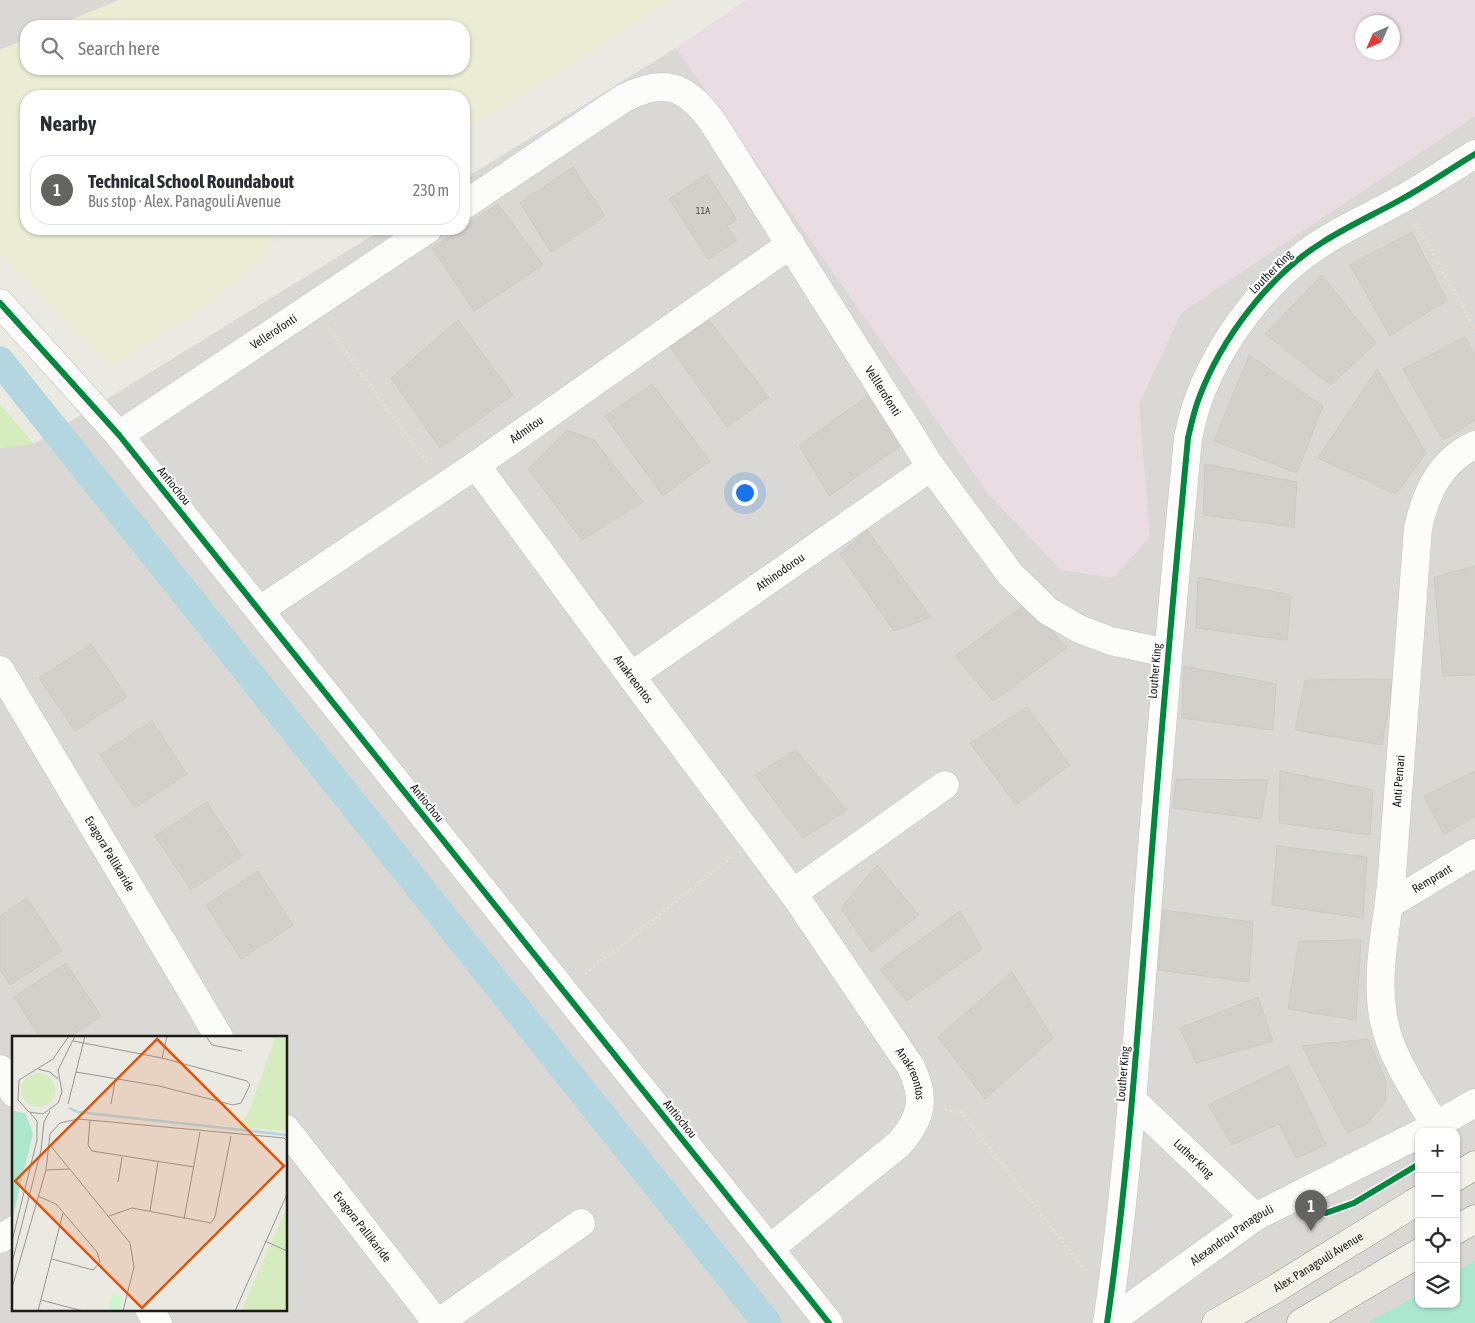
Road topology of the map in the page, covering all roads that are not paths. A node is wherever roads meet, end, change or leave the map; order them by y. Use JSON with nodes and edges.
{"nodes":[{"id":1,"x":1475,"y":154,"type":"edge"},
{"id":2,"x":470,"y":201,"type":"edge"},
{"id":3,"x":419,"y":235,"type":"edge"},
{"id":4,"x":791,"y":244,"type":"junction"},
{"id":5,"x":0,"y":303,"type":"edge"},
{"id":6,"x":119,"y":436,"type":"junction"},
{"id":7,"x":1475,"y":445,"type":"edge"},
{"id":8,"x":476,"y":465,"type":"junction"},
{"id":9,"x":931,"y":467,"type":"junction"},
{"id":10,"x":260,"y":610,"type":"junction"},
{"id":11,"x":1167,"y":653,"type":"junction"},
{"id":12,"x":0,"y":670,"type":"edge"},
{"id":13,"x":631,"y":676,"type":"junction"},
{"id":14,"x":945,"y":785,"type":"dead end"},
{"id":15,"x":1475,"y":853,"type":"edge"},
{"id":16,"x":793,"y":893,"type":"junction"},
{"id":17,"x":1390,"y":904,"type":"junction"},
{"id":18,"x":218,"y":1036,"type":"edge"},
{"id":19,"x":0,"y":1068,"type":"edge"},
{"id":20,"x":12,"y":1089,"type":"edge"},
{"id":21,"x":1132,"y":1100,"type":"junction"},
{"id":22,"x":1475,"y":1103,"type":"edge"},
{"id":23,"x":1425,"y":1128,"type":"edge"},
{"id":24,"x":1431,"y":1128,"type":"edge"},
{"id":25,"x":288,"y":1132,"type":"edge"},
{"id":26,"x":1415,"y":1137,"type":"edge"},
{"id":27,"x":1475,"y":1165,"type":"edge"},
{"id":28,"x":1460,"y":1174,"type":"edge"},
{"id":29,"x":1415,"y":1202,"type":"edge"},
{"id":30,"x":1255,"y":1217,"type":"junction"},
{"id":31,"x":1475,"y":1219,"type":"edge"},
{"id":32,"x":581,"y":1223,"type":"dead end"},
{"id":33,"x":1460,"y":1228,"type":"edge"},
{"id":34,"x":12,"y":1231,"type":"edge"},
{"id":35,"x":0,"y":1239,"type":"edge"},
{"id":36,"x":769,"y":1249,"type":"junction"},
{"id":37,"x":1415,"y":1255,"type":"edge"},
{"id":38,"x":150,"y":1310,"type":"edge"},
{"id":39,"x":1109,"y":1313,"type":"edge"},
{"id":40,"x":158,"y":1323,"type":"edge"},
{"id":41,"x":437,"y":1323,"type":"edge"},
{"id":42,"x":828,"y":1323,"type":"edge"},
{"id":43,"x":1216,"y":1323,"type":"edge"},
{"id":44,"x":1301,"y":1323,"type":"edge"}],
"edges":[{"from":1,"to":11,"type":"street","name":"Louther King"},
{"from":2,"to":4,"type":"street","name":"Velllerofonti"},
{"from":3,"to":6,"type":"street","name":"Vellerofonti"},
{"from":4,"to":8,"type":"street","name":"Admitou"},
{"from":4,"to":9,"type":"street","name":"Velllerofonti"},
{"from":5,"to":6,"type":"street","name":"Antiochou"},
{"from":6,"to":10,"type":"street","name":"Antiochou"},
{"from":7,"to":17,"type":"street","name":"Anti Pernari"},
{"from":8,"to":10,"type":"street","name":"Admitou"},
{"from":8,"to":13,"type":"street","name":"Anakreontos"},
{"from":9,"to":11,"type":"street","name":"Velllerofonti"},
{"from":9,"to":13,"type":"street","name":"Athinodorou"},
{"from":10,"to":36,"type":"street","name":"Antiochou"},
{"from":11,"to":21,"type":"street","name":"Louther King"},
{"from":12,"to":18,"type":"street","name":"Evagora Pallikaride"},
{"from":13,"to":16,"type":"street","name":"Anakreontos"},
{"from":14,"to":16,"type":"street"},
{"from":15,"to":17,"type":"street","name":"Remprant"},
{"from":16,"to":36,"type":"street","name":"Anakreontos"},
{"from":17,"to":23,"type":"street","name":"Anti Pernari"},
{"from":19,"to":20,"type":"street"},
{"from":21,"to":30,"type":"street","name":"Luther King"},
{"from":21,"to":39,"type":"street","name":"Louther King"},
{"from":22,"to":24,"type":"street","name":"Alexandrou Panagouli"},
{"from":25,"to":41,"type":"street","name":"Evagora Pallikaride"},
{"from":26,"to":30,"type":"street","name":"Alexandrou Panagouli"},
{"from":27,"to":28,"type":"main road"},
{"from":29,"to":43,"type":"main road","name":"Alex. Panagouli Avenue"},
{"from":30,"to":39,"type":"street","name":"Alexandrou Panagouli"},
{"from":31,"to":33,"type":"main road"},
{"from":32,"to":41,"type":"street"},
{"from":34,"to":35,"type":"street"},
{"from":36,"to":42,"type":"street","name":"Antiochou"},
{"from":37,"to":44,"type":"main road"},
{"from":38,"to":40,"type":"street"}]}
